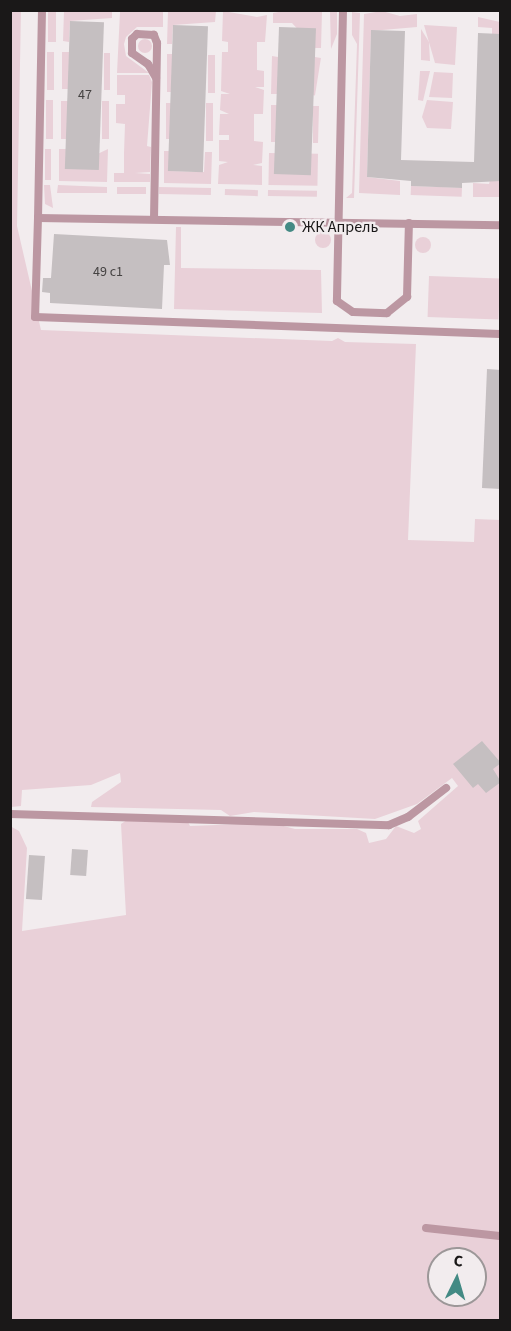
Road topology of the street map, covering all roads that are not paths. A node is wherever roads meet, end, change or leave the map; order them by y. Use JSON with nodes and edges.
{"nodes":[{"id":1,"x":42,"y":10,"type":"edge"},
{"id":2,"x":343,"y":10,"type":"edge"},
{"id":3,"x":156,"y":78,"type":"junction"},
{"id":4,"x":38,"y":218,"type":"junction"},
{"id":5,"x":154,"y":219,"type":"junction"},
{"id":6,"x":338,"y":221,"type":"junction"},
{"id":7,"x":410,"y":223,"type":"junction"},
{"id":8,"x":501,"y":225,"type":"edge"},
{"id":9,"x":501,"y":333,"type":"edge"},
{"id":10,"x":446,"y":788,"type":"dead end"},
{"id":11,"x":10,"y":814,"type":"edge"},
{"id":12,"x":426,"y":1228,"type":"dead end"},
{"id":13,"x":501,"y":1236,"type":"edge"}],
"edges":[{"from":1,"to":4,"type":"lane"},
{"from":2,"to":6,"type":"lane"},
{"from":3,"to":3,"type":"lane"},
{"from":3,"to":5,"type":"lane"},
{"from":4,"to":5,"type":"lane"},
{"from":4,"to":9,"type":"lane"},
{"from":5,"to":6,"type":"lane"},
{"from":6,"to":7,"type":"lane"},
{"from":6,"to":7,"type":"lane"},
{"from":7,"to":8,"type":"lane"},
{"from":10,"to":11,"type":"lane"},
{"from":12,"to":13,"type":"lane"}]}
